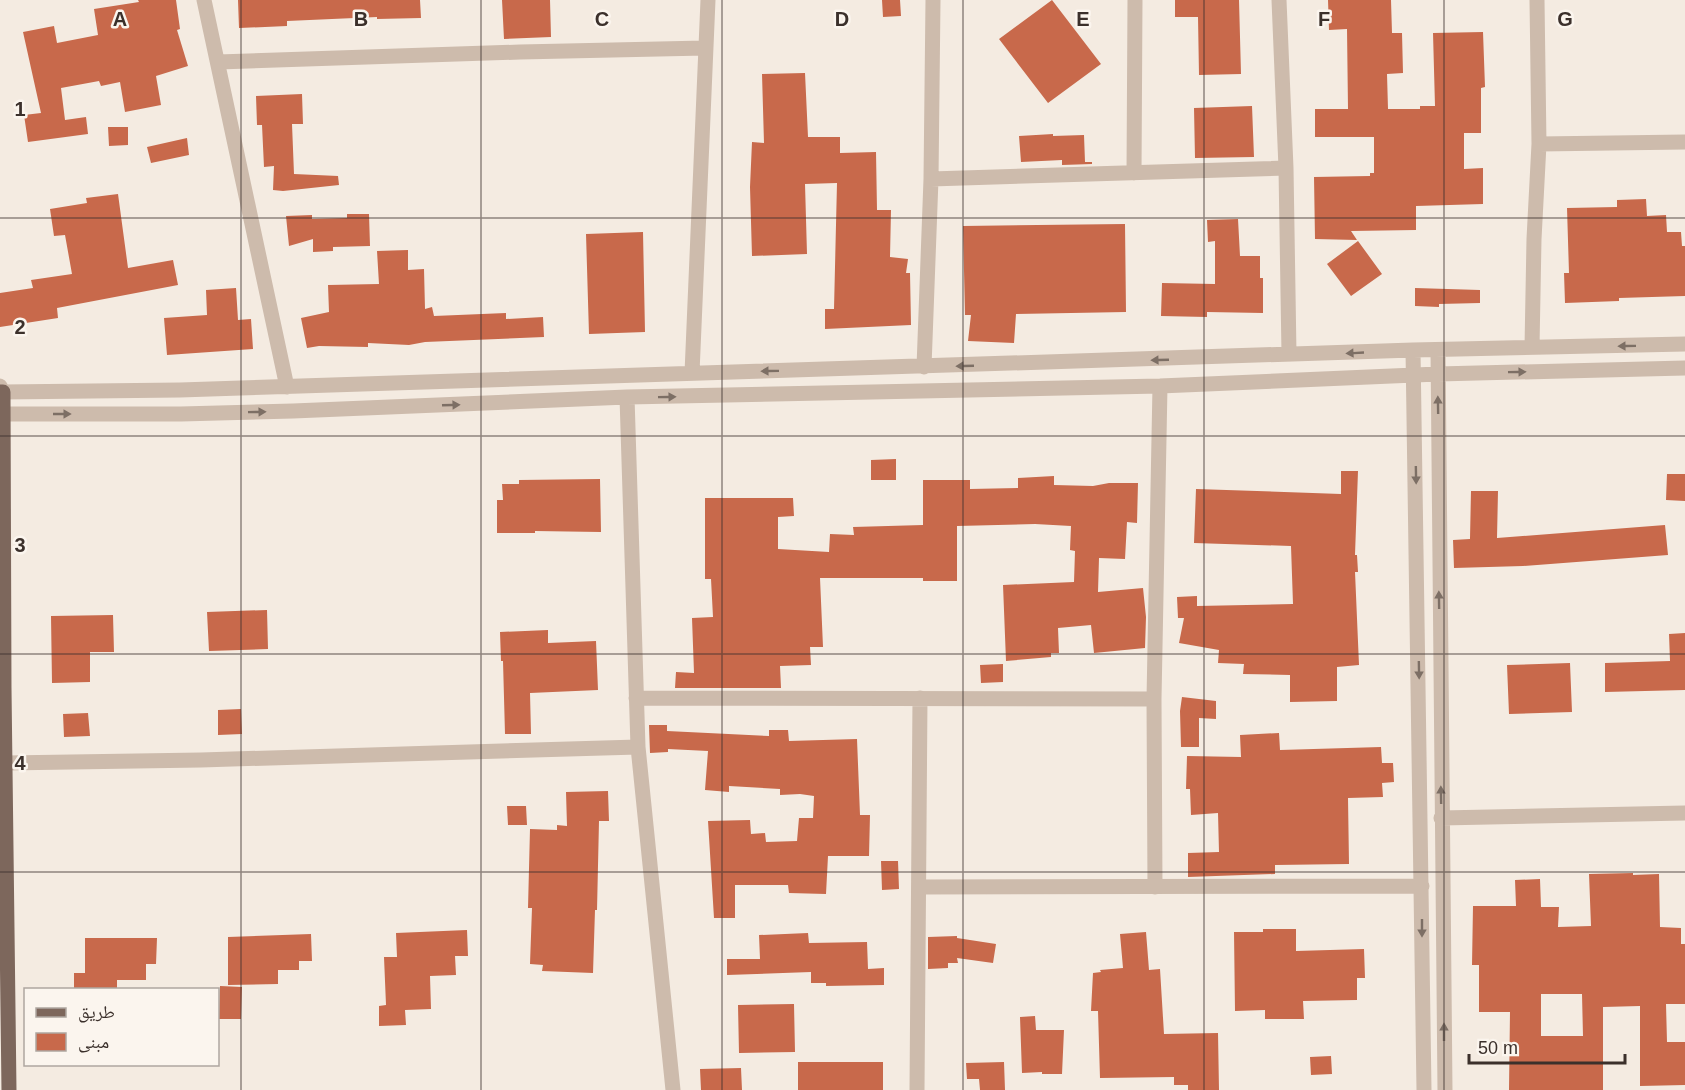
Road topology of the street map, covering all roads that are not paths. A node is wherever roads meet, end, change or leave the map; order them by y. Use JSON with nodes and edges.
{"nodes":[{"id":1,"x":204,"y":0,"type":"edge"},
{"id":2,"x":708,"y":0,"type":"edge"},
{"id":3,"x":933,"y":0,"type":"edge"},
{"id":4,"x":1135,"y":0,"type":"edge"},
{"id":5,"x":1280,"y":0,"type":"edge"},
{"id":6,"x":1537,"y":0,"type":"edge"},
{"id":7,"x":705,"y":48,"type":"junction"},
{"id":8,"x":218,"y":62,"type":"junction"},
{"id":9,"x":1685,"y":142,"type":"edge"},
{"id":10,"x":1539,"y":144,"type":"junction"},
{"id":11,"x":1286,"y":168,"type":"junction"},
{"id":12,"x":1134,"y":172,"type":"junction"},
{"id":13,"x":931,"y":179,"type":"junction"},
{"id":14,"x":1685,"y":344,"type":"edge"},
{"id":15,"x":1532,"y":347,"type":"junction"},
{"id":16,"x":1413,"y":350,"type":"junction"},
{"id":17,"x":1438,"y":350,"type":"junction"},
{"id":18,"x":1289,"y":354,"type":"junction"},
{"id":19,"x":924,"y":367,"type":"junction"},
{"id":20,"x":1685,"y":368,"type":"edge"},
{"id":21,"x":692,"y":373,"type":"junction"},
{"id":22,"x":1438,"y":374,"type":"junction"},
{"id":23,"x":1414,"y":375,"type":"junction"},
{"id":24,"x":1160,"y":386,"type":"junction"},
{"id":25,"x":287,"y":387,"type":"junction"},
{"id":26,"x":1,"y":390,"type":"edge"},
{"id":27,"x":627,"y":397,"type":"junction"},
{"id":28,"x":2,"y":414,"type":"edge"},
{"id":29,"x":636,"y":698,"type":"junction"},
{"id":30,"x":920,"y":698,"type":"junction"},
{"id":31,"x":1154,"y":699,"type":"junction"},
{"id":32,"x":638,"y":747,"type":"junction"},
{"id":33,"x":6,"y":763,"type":"junction"},
{"id":34,"x":1685,"y":813,"type":"edge"},
{"id":35,"x":1441,"y":818,"type":"junction"},
{"id":36,"x":1422,"y":886,"type":"junction"},
{"id":37,"x":919,"y":887,"type":"junction"},
{"id":38,"x":1155,"y":887,"type":"junction"},
{"id":39,"x":6,"y":1087,"type":"edge"},
{"id":40,"x":673,"y":1090,"type":"edge"},
{"id":41,"x":917,"y":1090,"type":"edge"},
{"id":42,"x":1424,"y":1090,"type":"edge"},
{"id":43,"x":1445,"y":1090,"type":"edge"}],
"edges":[{"from":1,"to":8,"type":"street"},
{"from":2,"to":7,"type":"street"},
{"from":3,"to":13,"type":"street"},
{"from":4,"to":12,"type":"street"},
{"from":5,"to":11,"type":"street"},
{"from":6,"to":10,"type":"street"},
{"from":7,"to":8,"type":"street"},
{"from":7,"to":21,"type":"street"},
{"from":8,"to":25,"type":"street"},
{"from":9,"to":10,"type":"street"},
{"from":10,"to":15,"type":"street"},
{"from":11,"to":12,"type":"street"},
{"from":11,"to":18,"type":"street"},
{"from":12,"to":13,"type":"street"},
{"from":13,"to":19,"type":"street"},
{"from":14,"to":15,"type":"street","one_way":true},
{"from":15,"to":17,"type":"street"},
{"from":16,"to":17,"type":"street"},
{"from":16,"to":18,"type":"street","one_way":true},
{"from":16,"to":23,"type":"street"},
{"from":17,"to":22,"type":"street"},
{"from":18,"to":19,"type":"street","one_way":true},
{"from":19,"to":21,"type":"street","one_way":true},
{"from":22,"to":20,"type":"street","one_way":true},
{"from":21,"to":25,"type":"street"},
{"from":22,"to":23,"type":"street"},
{"from":35,"to":22,"type":"street","one_way":true},
{"from":23,"to":24,"type":"street"},
{"from":23,"to":36,"type":"street","one_way":true},
{"from":27,"to":24,"type":"street","one_way":true},
{"from":24,"to":31,"type":"street"},
{"from":25,"to":26,"type":"street"},
{"from":26,"to":28,"type":"main road"},
{"from":28,"to":27,"type":"street","one_way":true},
{"from":27,"to":29,"type":"street"},
{"from":28,"to":33,"type":"main road"},
{"from":29,"to":30,"type":"street"},
{"from":29,"to":32,"type":"street"},
{"from":30,"to":31,"type":"street"},
{"from":30,"to":37,"type":"street"},
{"from":31,"to":38,"type":"street"},
{"from":32,"to":33,"type":"street"},
{"from":32,"to":40,"type":"street"},
{"from":33,"to":39,"type":"main road"},
{"from":34,"to":35,"type":"street"},
{"from":43,"to":35,"type":"street","one_way":true},
{"from":36,"to":38,"type":"street"},
{"from":36,"to":42,"type":"street","one_way":true},
{"from":37,"to":38,"type":"street"},
{"from":37,"to":41,"type":"street"}]}
